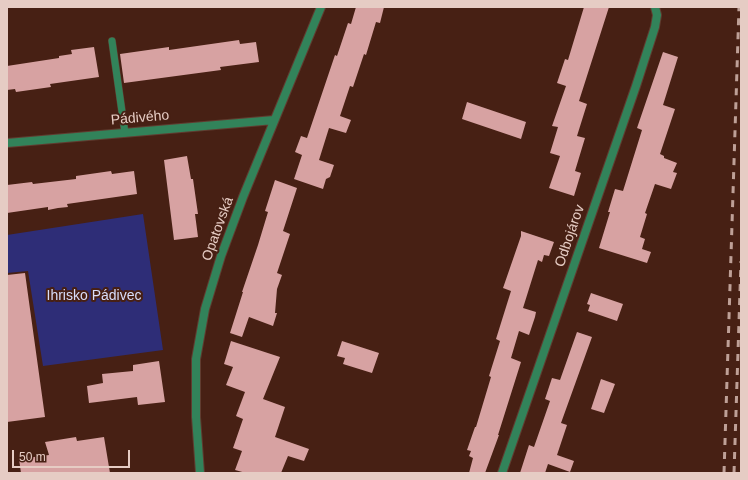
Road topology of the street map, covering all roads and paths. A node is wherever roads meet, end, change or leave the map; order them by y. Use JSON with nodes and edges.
{"nodes":[{"id":1,"x":321,"y":7,"type":"edge"},
{"id":2,"x":655,"y":7,"type":"edge"},
{"id":3,"x":112,"y":41,"type":"dead end"},
{"id":4,"x":274,"y":120,"type":"junction"},
{"id":5,"x":125,"y":133,"type":"junction"},
{"id":6,"x":7,"y":143,"type":"edge"},
{"id":7,"x":200,"y":473,"type":"edge"},
{"id":8,"x":502,"y":473,"type":"edge"}],
"edges":[{"from":1,"to":4,"type":"street","name":"Opatovská"},
{"from":2,"to":8,"type":"street","name":"Odbojárov"},
{"from":3,"to":5,"type":"lane"},
{"from":4,"to":5,"type":"street","name":"Pádivého"},
{"from":4,"to":7,"type":"street","name":"Opatovská"},
{"from":5,"to":6,"type":"street","name":"Pádivého"}]}
